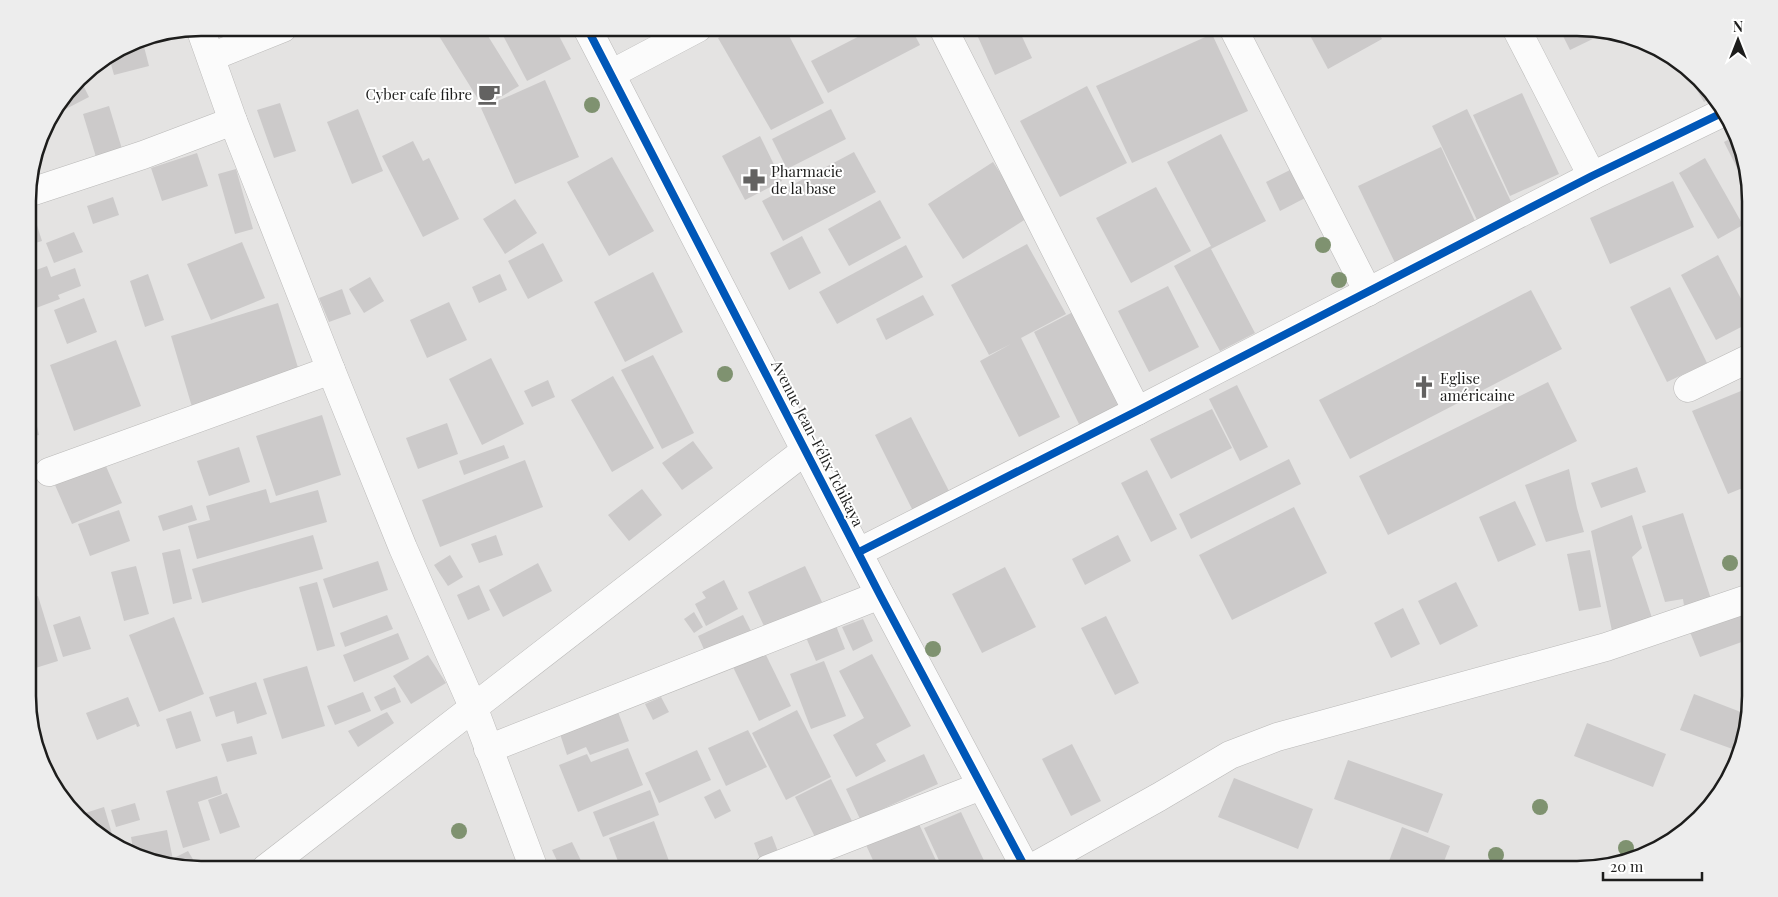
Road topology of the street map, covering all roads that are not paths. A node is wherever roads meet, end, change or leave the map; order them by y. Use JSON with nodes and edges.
{"nodes":[{"id":1,"x":946,"y":36,"type":"edge"},
{"id":2,"x":1237,"y":36,"type":"edge"},
{"id":3,"x":1520,"y":36,"type":"edge"},
{"id":4,"x":203,"y":37,"type":"edge"},
{"id":5,"x":260,"y":37,"type":"edge"},
{"id":6,"x":592,"y":37,"type":"edge"},
{"id":7,"x":682,"y":37,"type":"edge"},
{"id":8,"x":210,"y":57,"type":"junction"},
{"id":9,"x":611,"y":74,"type":"junction"},
{"id":10,"x":1717,"y":115,"type":"edge"},
{"id":11,"x":233,"y":121,"type":"junction"},
{"id":12,"x":1592,"y":176,"type":"junction"},
{"id":13,"x":37,"y":190,"type":"edge"},
{"id":14,"x":1368,"y":292,"type":"junction"},
{"id":15,"x":1742,"y":362,"type":"edge"},
{"id":16,"x":331,"y":370,"type":"junction"},
{"id":17,"x":1688,"y":388,"type":"dead end"},
{"id":18,"x":1137,"y":411,"type":"junction"},
{"id":19,"x":806,"y":450,"type":"junction"},
{"id":20,"x":49,"y":472,"type":"dead end"},
{"id":21,"x":859,"y":552,"type":"junction"},
{"id":22,"x":880,"y":594,"type":"junction"},
{"id":23,"x":1742,"y":601,"type":"edge"},
{"id":24,"x":474,"y":708,"type":"junction"},
{"id":25,"x":488,"y":749,"type":"junction"},
{"id":26,"x":981,"y":786,"type":"junction"},
{"id":27,"x":1021,"y":860,"type":"edge"},
{"id":28,"x":1045,"y":860,"type":"edge"},
{"id":29,"x":276,"y":861,"type":"edge"},
{"id":30,"x":531,"y":861,"type":"edge"},
{"id":31,"x":790,"y":861,"type":"edge"}],
"edges":[{"from":1,"to":18,"type":"street"},
{"from":2,"to":14,"type":"street"},
{"from":3,"to":12,"type":"street"},
{"from":4,"to":8,"type":"street"},
{"from":5,"to":8,"type":"street"},
{"from":6,"to":9,"type":"street","name":"Avenue Jean-Félix Tchikaya"},
{"from":7,"to":9,"type":"street"},
{"from":8,"to":11,"type":"street"},
{"from":9,"to":19,"type":"street","name":"Avenue Jean-Félix Tchikaya"},
{"from":10,"to":12,"type":"street"},
{"from":11,"to":13,"type":"street"},
{"from":11,"to":16,"type":"street"},
{"from":12,"to":14,"type":"street"},
{"from":14,"to":18,"type":"street"},
{"from":15,"to":17,"type":"street"},
{"from":16,"to":20,"type":"street"},
{"from":16,"to":24,"type":"street"},
{"from":18,"to":21,"type":"street"},
{"from":19,"to":21,"type":"street","name":"Avenue Jean-Félix Tchikaya"},
{"from":19,"to":24,"type":"street"},
{"from":21,"to":22,"type":"street","name":"Avenue Jean-Félix Tchikaya"},
{"from":22,"to":25,"type":"street"},
{"from":22,"to":26,"type":"street","name":"Avenue Jean-Félix Tchikaya"},
{"from":23,"to":28,"type":"street"},
{"from":24,"to":25,"type":"street"},
{"from":24,"to":29,"type":"street"},
{"from":25,"to":30,"type":"street"},
{"from":26,"to":27,"type":"street","name":"Avenue Jean-Félix Tchikaya"},
{"from":26,"to":31,"type":"street"}]}
